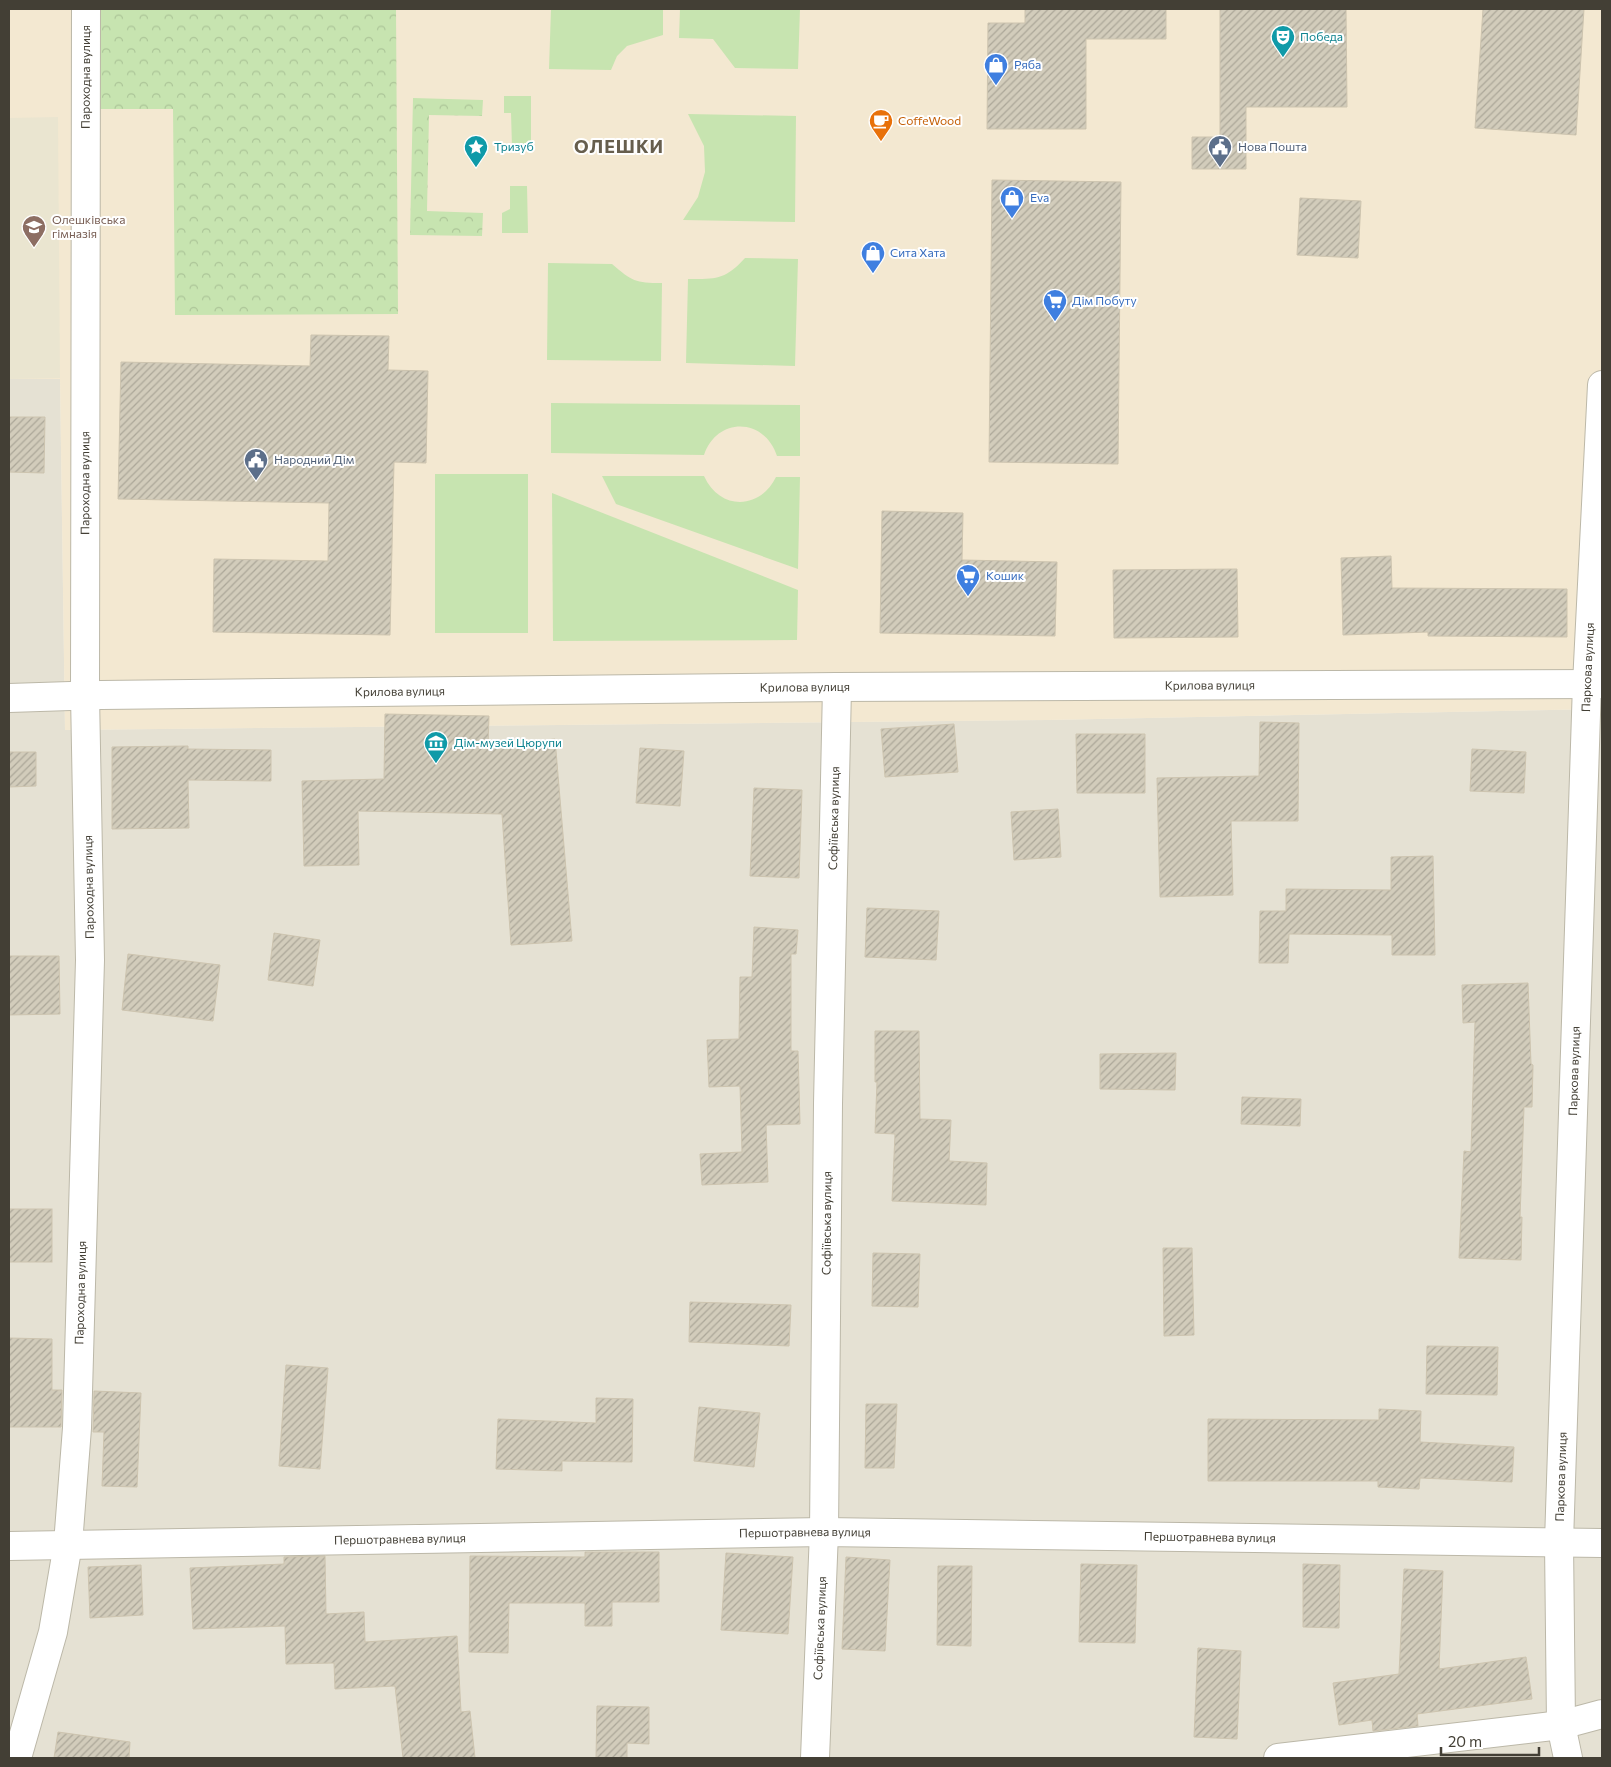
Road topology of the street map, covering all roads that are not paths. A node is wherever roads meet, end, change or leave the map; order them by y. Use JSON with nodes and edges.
{"nodes":[{"id":1,"x":86,"y":9,"type":"edge"},
{"id":2,"x":1602,"y":385,"type":"edge"},
{"id":3,"x":1595,"y":684,"type":"edge"},
{"id":4,"x":837,"y":688,"type":"junction"},
{"id":5,"x":85,"y":695,"type":"junction"},
{"id":6,"x":9,"y":698,"type":"edge"},
{"id":7,"x":824,"y":1532,"type":"junction"},
{"id":8,"x":1559,"y":1542,"type":"junction"},
{"id":9,"x":68,"y":1544,"type":"junction"},
{"id":10,"x":1602,"y":1544,"type":"edge"},
{"id":11,"x":9,"y":1546,"type":"edge"},
{"id":12,"x":1602,"y":1714,"type":"edge"},
{"id":13,"x":1561,"y":1725,"type":"junction"},
{"id":14,"x":16,"y":1758,"type":"edge"},
{"id":15,"x":815,"y":1758,"type":"edge"},
{"id":16,"x":1278,"y":1758,"type":"edge"},
{"id":17,"x":1568,"y":1758,"type":"edge"}],
"edges":[{"from":1,"to":5,"type":"street","name":"Пароходна вулиця"},
{"from":2,"to":3,"type":"street","name":"Паркова вулиця"},
{"from":3,"to":4,"type":"street","name":"Крилова вулиця"},
{"from":3,"to":8,"type":"street","name":"Паркова вулиця"},
{"from":4,"to":5,"type":"street","name":"Крилова вулиця"},
{"from":4,"to":7,"type":"street","name":"Софіївська вулиця"},
{"from":5,"to":6,"type":"street","name":"Крилова вулиця"},
{"from":5,"to":9,"type":"street","name":"Пароходна вулиця"},
{"from":7,"to":8,"type":"street","name":"Першотравнева вулиця"},
{"from":7,"to":9,"type":"street","name":"Першотравнева вулиця"},
{"from":7,"to":15,"type":"street","name":"Софіївська вулиця"},
{"from":8,"to":10,"type":"street","name":"Першотравнева вулиця"},
{"from":8,"to":13,"type":"street","name":"Паркова вулиця"},
{"from":9,"to":11,"type":"street","name":"Першотравнева вулиця"},
{"from":9,"to":14,"type":"street","name":"Пароходна вулиця"},
{"from":12,"to":13,"type":"street"},
{"from":13,"to":16,"type":"street"},
{"from":13,"to":17,"type":"street","name":"Паркова вулиця"}]}
